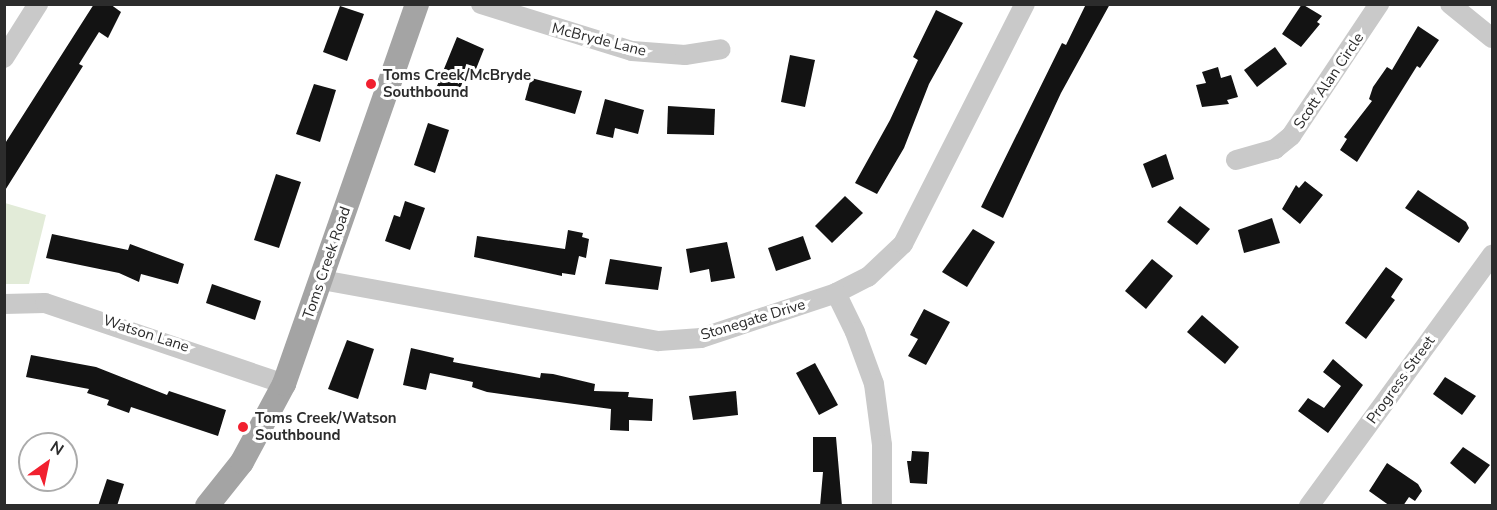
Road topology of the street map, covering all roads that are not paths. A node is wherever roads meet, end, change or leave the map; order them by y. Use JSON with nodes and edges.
{"nodes":[{"id":1,"x":38,"y":4,"type":"edge"},
{"id":2,"x":417,"y":4,"type":"edge"},
{"id":3,"x":481,"y":4,"type":"edge"},
{"id":4,"x":1025,"y":4,"type":"edge"},
{"id":5,"x":1379,"y":4,"type":"edge"},
{"id":6,"x":1450,"y":4,"type":"edge"},
{"id":7,"x":1492,"y":38,"type":"edge"},
{"id":8,"x":721,"y":49,"type":"dead end"},
{"id":9,"x":4,"y":58,"type":"edge"},
{"id":10,"x":1236,"y":160,"type":"dead end"},
{"id":11,"x":1492,"y":255,"type":"edge"},
{"id":12,"x":322,"y":279,"type":"junction"},
{"id":13,"x":836,"y":293,"type":"junction"},
{"id":14,"x":4,"y":304,"type":"edge"},
{"id":15,"x":284,"y":384,"type":"junction"},
{"id":16,"x":207,"y":506,"type":"edge"},
{"id":17,"x":882,"y":506,"type":"edge"},
{"id":18,"x":1309,"y":506,"type":"edge"}],
"edges":[{"from":1,"to":9,"type":"street"},
{"from":2,"to":12,"type":"main road","name":"Toms Creek Road"},
{"from":3,"to":8,"type":"street","name":"McBryde Lane"},
{"from":4,"to":13,"type":"street","name":"Stonegate Drive"},
{"from":5,"to":10,"type":"street","name":"Scott Alan Circle"},
{"from":6,"to":7,"type":"street"},
{"from":11,"to":18,"type":"street","name":"Progress Street"},
{"from":12,"to":13,"type":"street","name":"Stonegate Drive"},
{"from":12,"to":15,"type":"main road","name":"Toms Creek Road"},
{"from":13,"to":17,"type":"street"},
{"from":14,"to":15,"type":"street","name":"Watson Lane"},
{"from":15,"to":16,"type":"main road","name":"Toms Creek Road"}]}
